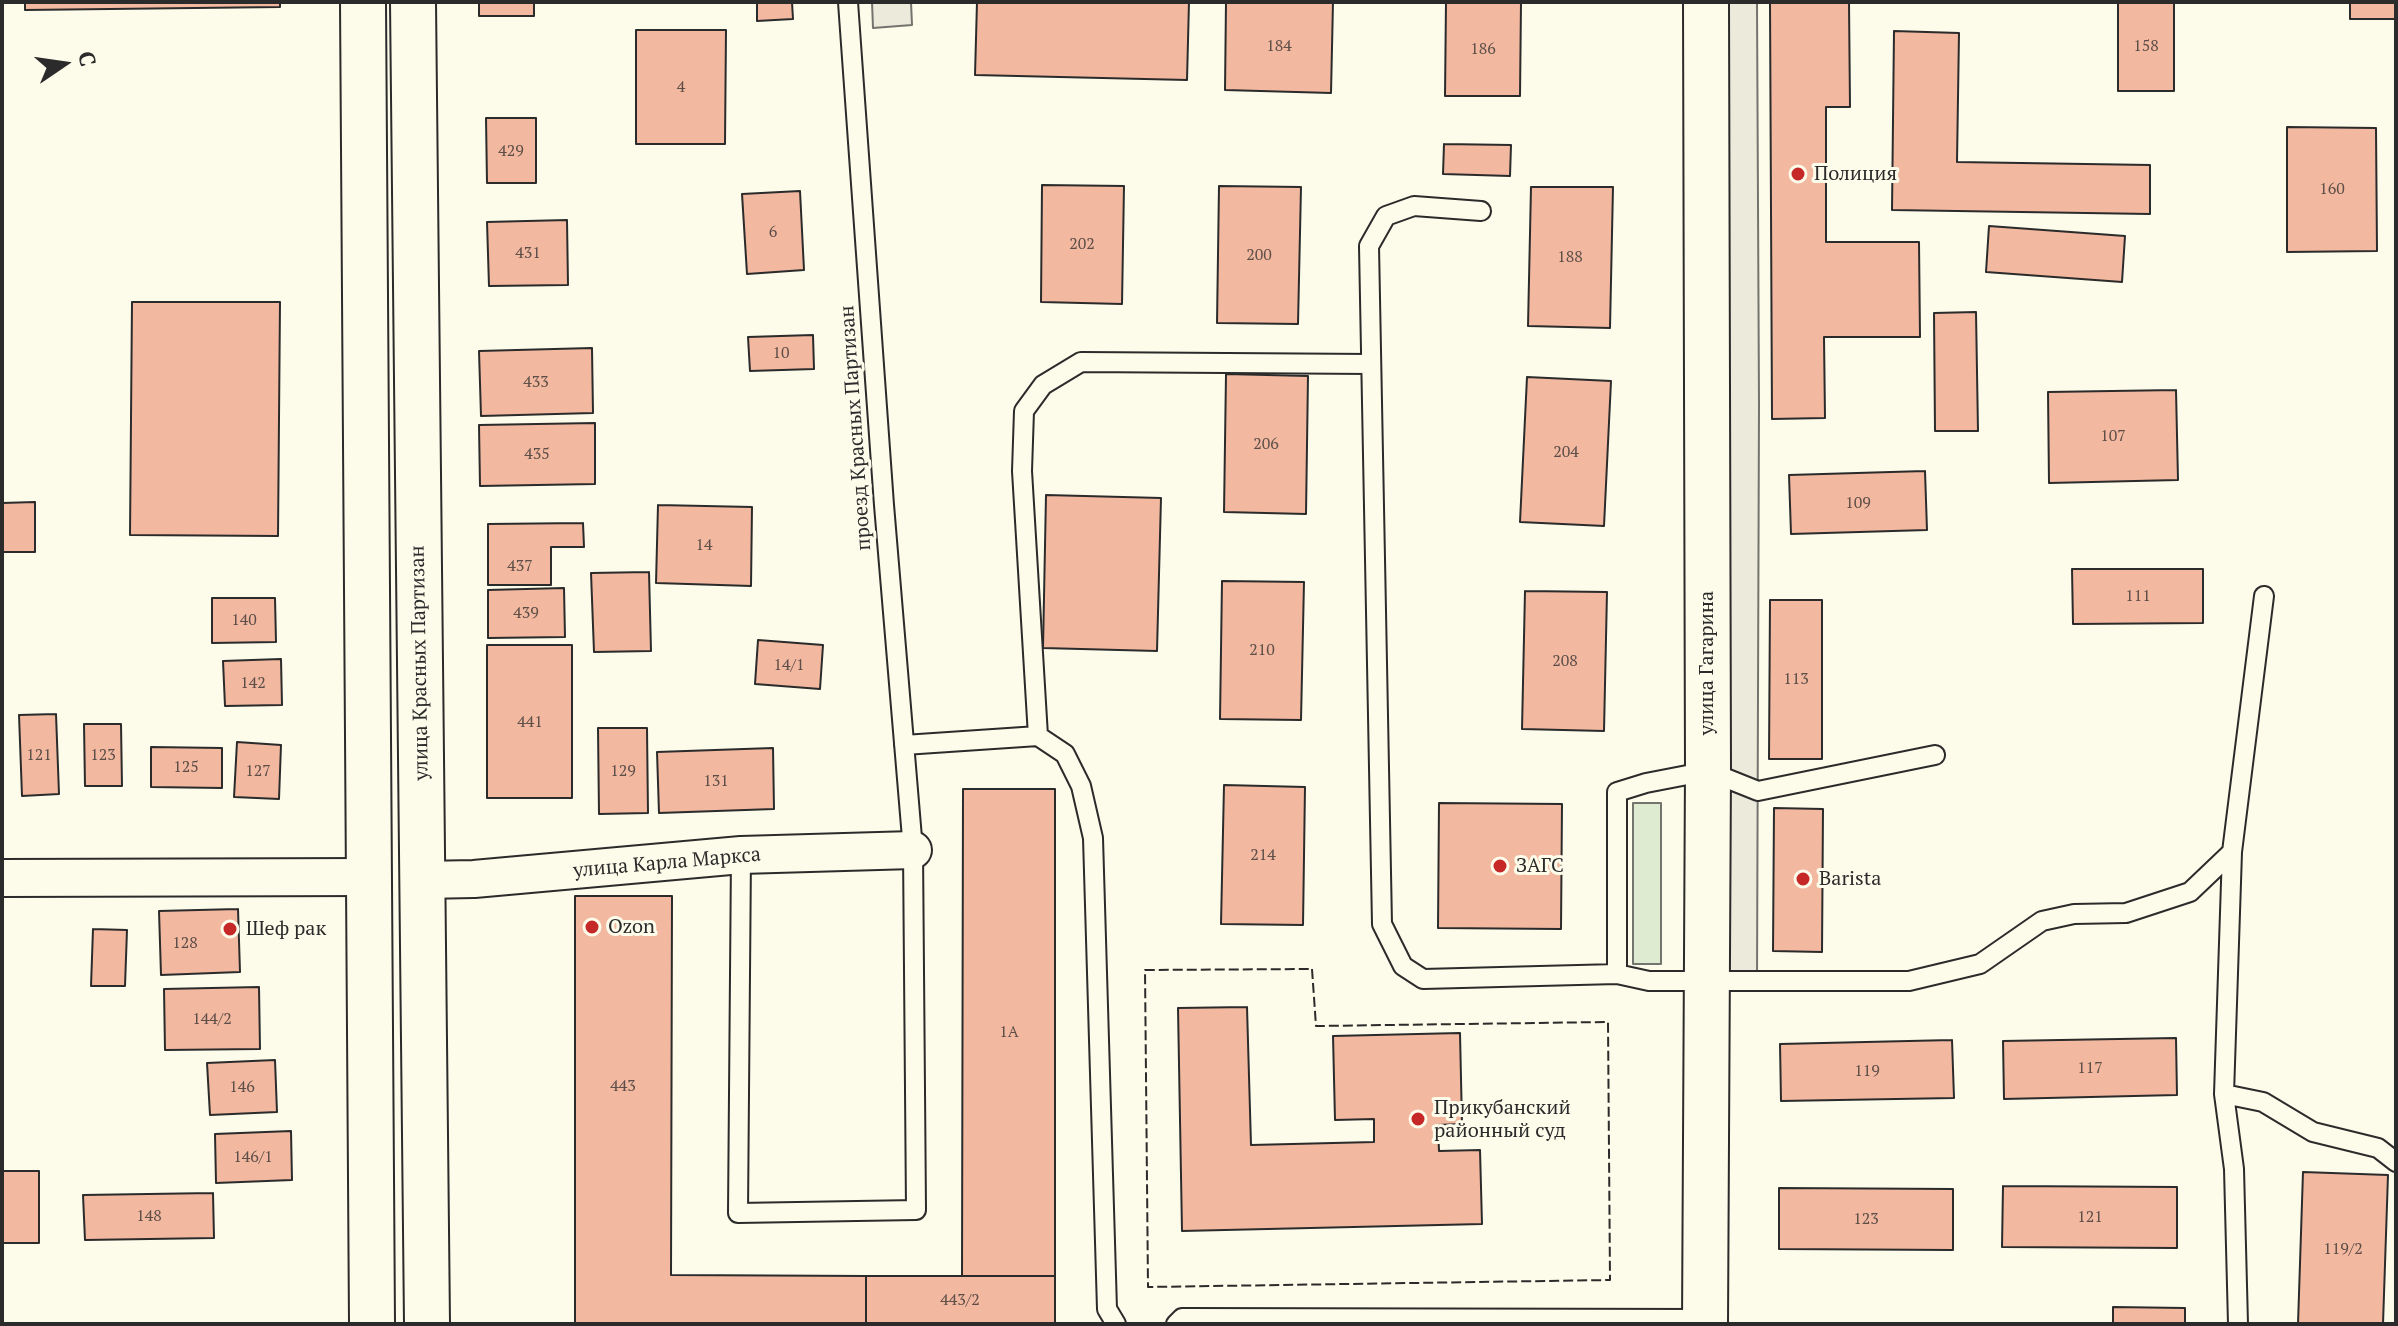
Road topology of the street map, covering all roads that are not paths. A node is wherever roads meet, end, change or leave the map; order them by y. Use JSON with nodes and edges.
{"nodes":[{"id":1,"x":363,"y":2,"type":"edge"},
{"id":2,"x":413,"y":2,"type":"edge"},
{"id":3,"x":848,"y":2,"type":"edge"},
{"id":4,"x":1706,"y":2,"type":"edge"},
{"id":5,"x":1481,"y":211,"type":"dead end"},
{"id":6,"x":1371,"y":364,"type":"junction"},
{"id":7,"x":2264,"y":596,"type":"dead end"},
{"id":8,"x":1038,"y":736,"type":"junction"},
{"id":9,"x":904,"y":745,"type":"junction"},
{"id":10,"x":1935,"y":755,"type":"dead end"},
{"id":11,"x":1708,"y":771,"type":"junction"},
{"id":12,"x":913,"y":850,"type":"junction"},
{"id":13,"x":2232,"y":852,"type":"junction"},
{"id":14,"x":741,"y":855,"type":"junction"},
{"id":15,"x":369,"y":877,"type":"junction"},
{"id":16,"x":2,"y":878,"type":"edge"},
{"id":17,"x":422,"y":880,"type":"junction"},
{"id":18,"x":1617,"y":974,"type":"junction"},
{"id":19,"x":1705,"y":980,"type":"junction"},
{"id":20,"x":2224,"y":1094,"type":"junction"},
{"id":21,"x":2396,"y":1162,"type":"edge"},
{"id":22,"x":1705,"y":1322,"type":"edge"},
{"id":23,"x":372,"y":1324,"type":"edge"},
{"id":24,"x":427,"y":1324,"type":"edge"},
{"id":25,"x":1116,"y":1324,"type":"edge"},
{"id":26,"x":1176,"y":1324,"type":"edge"},
{"id":27,"x":2238,"y":1324,"type":"edge"}],
"edges":[{"from":1,"to":15,"type":"main road"},
{"from":2,"to":17,"type":"main road","name":"улица Красных Партизан"},
{"from":3,"to":9,"type":"lane","name":"проезд Красных Партизан"},
{"from":4,"to":11,"type":"main road","name":"улица Гагарина"},
{"from":5,"to":6,"type":"lane"},
{"from":6,"to":8,"type":"lane"},
{"from":6,"to":18,"type":"lane"},
{"from":7,"to":13,"type":"lane"},
{"from":8,"to":9,"type":"lane"},
{"from":8,"to":25,"type":"lane"},
{"from":9,"to":12,"type":"lane","name":"проезд Красных Партизан"},
{"from":10,"to":11,"type":"lane"},
{"from":11,"to":18,"type":"lane"},
{"from":11,"to":19,"type":"main road","name":"улица Гагарина"},
{"from":12,"to":14,"type":"street","name":"улица Карла Маркса"},
{"from":12,"to":14,"type":"lane","name":"проезд Красных Партизан"},
{"from":13,"to":19,"type":"lane"},
{"from":13,"to":20,"type":"lane"},
{"from":14,"to":17,"type":"street","name":"улица Карла Маркса"},
{"from":15,"to":16,"type":"street"},
{"from":15,"to":23,"type":"main road"},
{"from":17,"to":24,"type":"main road","name":"улица Красных Партизан"},
{"from":18,"to":19,"type":"lane"},
{"from":19,"to":22,"type":"main road","name":"улица Гагарина"},
{"from":20,"to":21,"type":"lane"},
{"from":20,"to":27,"type":"lane"},
{"from":22,"to":26,"type":"lane"}]}
